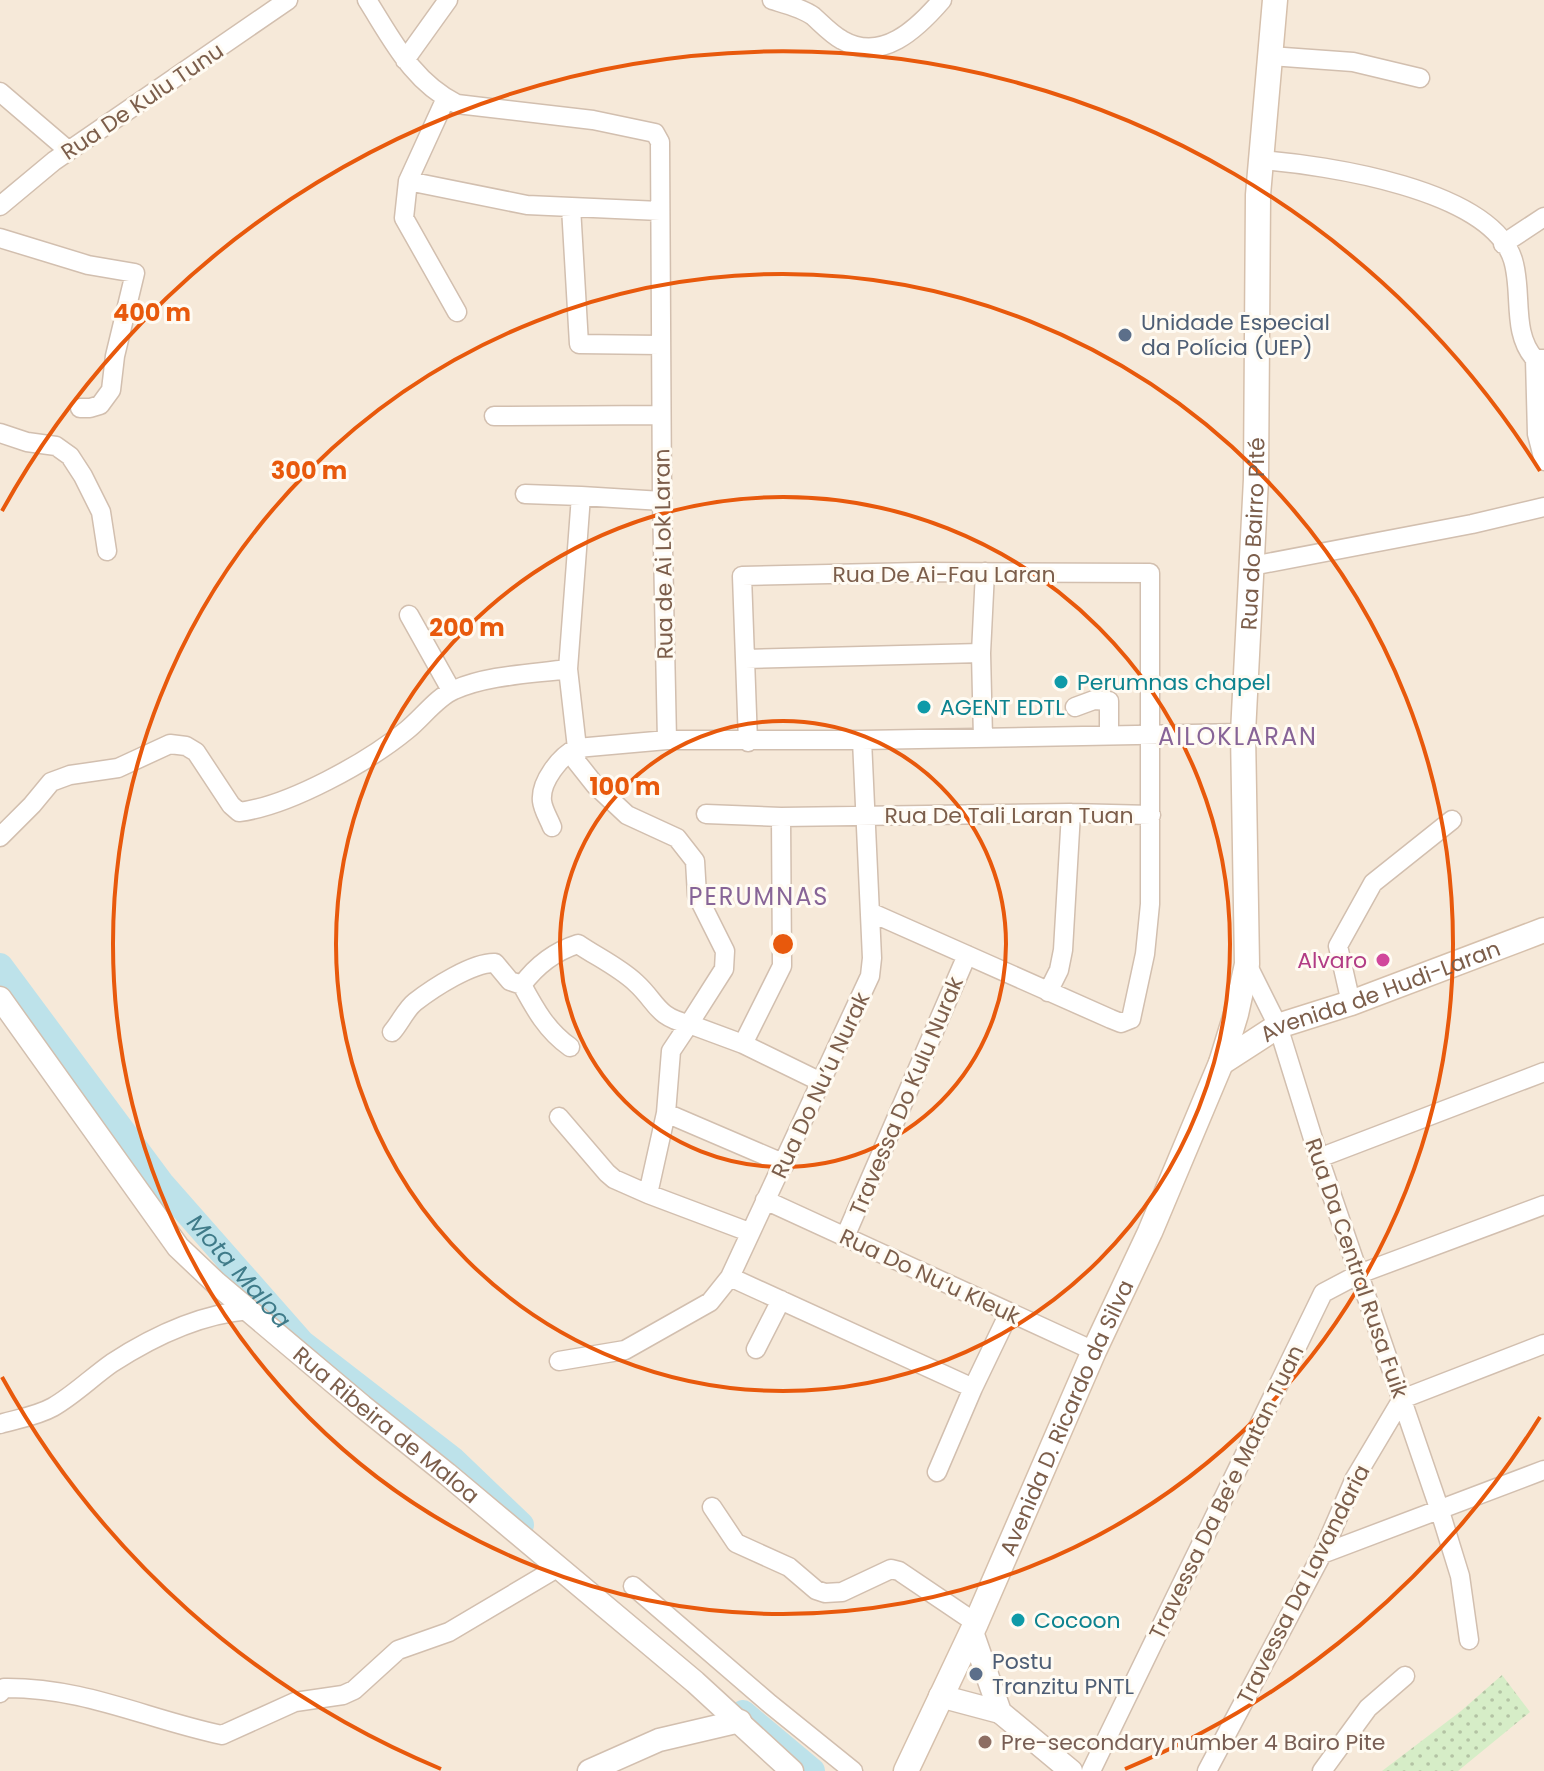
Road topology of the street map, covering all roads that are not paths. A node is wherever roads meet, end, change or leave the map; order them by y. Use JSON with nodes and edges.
{"nodes":[{"id":1,"x":288,"y":0,"type":"edge"},
{"id":2,"x":367,"y":0,"type":"edge"},
{"id":3,"x":448,"y":0,"type":"edge"},
{"id":4,"x":772,"y":0,"type":"edge"},
{"id":5,"x":942,"y":0,"type":"edge"},
{"id":6,"x":1275,"y":0,"type":"edge"},
{"id":7,"x":1270,"y":56,"type":"junction"},
{"id":8,"x":405,"y":60,"type":"junction"},
{"id":9,"x":1420,"y":78,"type":"dead end"},
{"id":10,"x":0,"y":92,"type":"edge"},
{"id":11,"x":446,"y":98,"type":"junction"},
{"id":12,"x":69,"y":151,"type":"junction"},
{"id":13,"x":1261,"y":160,"type":"junction"},
{"id":14,"x":408,"y":181,"type":"junction"},
{"id":15,"x":4,"y":196,"type":"edge"},
{"id":16,"x":571,"y":207,"type":"junction"},
{"id":17,"x":660,"y":211,"type":"junction"},
{"id":18,"x":1544,"y":217,"type":"edge"},
{"id":19,"x":0,"y":238,"type":"edge"},
{"id":20,"x":1503,"y":244,"type":"junction"},
{"id":21,"x":457,"y":312,"type":"dead end"},
{"id":22,"x":660,"y":345,"type":"junction"},
{"id":23,"x":1540,"y":359,"type":"edge"},
{"id":24,"x":80,"y":408,"type":"dead end"},
{"id":25,"x":661,"y":415,"type":"junction"},
{"id":26,"x":494,"y":416,"type":"dead end"},
{"id":27,"x":0,"y":433,"type":"edge"},
{"id":28,"x":1544,"y":461,"type":"edge"},
{"id":29,"x":525,"y":494,"type":"dead end"},
{"id":30,"x":581,"y":496,"type":"junction"},
{"id":31,"x":662,"y":501,"type":"junction"},
{"id":32,"x":1544,"y":507,"type":"edge"},
{"id":33,"x":107,"y":551,"type":"dead end"},
{"id":34,"x":1252,"y":566,"type":"junction"},
{"id":35,"x":985,"y":572,"type":"junction"},
{"id":36,"x":409,"y":615,"type":"dead end"},
{"id":37,"x":981,"y":653,"type":"junction"},
{"id":38,"x":745,"y":659,"type":"junction"},
{"id":39,"x":568,"y":669,"type":"junction"},
{"id":40,"x":451,"y":690,"type":"junction"},
{"id":41,"x":1075,"y":707,"type":"dead end"},
{"id":42,"x":1243,"y":733,"type":"junction"},
{"id":43,"x":1149,"y":734,"type":"junction"},
{"id":44,"x":1109,"y":735,"type":"junction"},
{"id":45,"x":983,"y":738,"type":"junction"},
{"id":46,"x":667,"y":740,"type":"junction"},
{"id":47,"x":862,"y":740,"type":"junction"},
{"id":48,"x":748,"y":742,"type":"junction"},
{"id":49,"x":577,"y":748,"type":"junction"},
{"id":50,"x":1071,"y":813,"type":"junction"},
{"id":51,"x":706,"y":814,"type":"dead end"},
{"id":52,"x":1151,"y":815,"type":"junction"},
{"id":53,"x":866,"y":816,"type":"junction"},
{"id":54,"x":781,"y":817,"type":"junction"},
{"id":55,"x":1452,"y":820,"type":"dead end"},
{"id":56,"x":552,"y":827,"type":"dead end"},
{"id":57,"x":0,"y":837,"type":"edge"},
{"id":58,"x":870,"y":912,"type":"junction"},
{"id":59,"x":1544,"y":930,"type":"edge"},
{"id":60,"x":967,"y":955,"type":"junction"},
{"id":61,"x":1247,"y":964,"type":"junction"},
{"id":62,"x":522,"y":985,"type":"junction"},
{"id":63,"x":1048,"y":992,"type":"junction"},
{"id":64,"x":0,"y":998,"type":"edge"},
{"id":65,"x":1351,"y":1003,"type":"junction"},
{"id":66,"x":689,"y":1024,"type":"junction"},
{"id":67,"x":1278,"y":1026,"type":"junction"},
{"id":68,"x":392,"y":1032,"type":"dead end"},
{"id":69,"x":743,"y":1044,"type":"junction"},
{"id":70,"x":570,"y":1047,"type":"dead end"},
{"id":71,"x":1221,"y":1063,"type":"junction"},
{"id":72,"x":1544,"y":1072,"type":"edge"},
{"id":73,"x":821,"y":1082,"type":"junction"},
{"id":74,"x":666,"y":1113,"type":"junction"},
{"id":75,"x":559,"y":1117,"type":"dead end"},
{"id":76,"x":1319,"y":1158,"type":"junction"},
{"id":77,"x":785,"y":1164,"type":"junction"},
{"id":78,"x":648,"y":1194,"type":"junction"},
{"id":79,"x":765,"y":1200,"type":"junction"},
{"id":80,"x":1544,"y":1205,"type":"edge"},
{"id":81,"x":749,"y":1232,"type":"junction"},
{"id":82,"x":845,"y":1237,"type":"junction"},
{"id":83,"x":1359,"y":1274,"type":"junction"},
{"id":84,"x":730,"y":1277,"type":"junction"},
{"id":85,"x":781,"y":1300,"type":"junction"},
{"id":86,"x":249,"y":1310,"type":"junction"},
{"id":87,"x":1009,"y":1313,"type":"junction"},
{"id":88,"x":1544,"y":1344,"type":"edge"},
{"id":89,"x":756,"y":1349,"type":"dead end"},
{"id":90,"x":1094,"y":1351,"type":"junction"},
{"id":91,"x":559,"y":1361,"type":"dead end"},
{"id":92,"x":973,"y":1388,"type":"junction"},
{"id":93,"x":1402,"y":1399,"type":"junction"},
{"id":94,"x":0,"y":1424,"type":"edge"},
{"id":95,"x":1544,"y":1470,"type":"edge"},
{"id":96,"x":937,"y":1472,"type":"dead end"},
{"id":97,"x":712,"y":1507,"type":"dead end"},
{"id":98,"x":1439,"y":1508,"type":"junction"},
{"id":99,"x":1322,"y":1554,"type":"junction"},
{"id":100,"x":557,"y":1568,"type":"junction"},
{"id":101,"x":633,"y":1586,"type":"dead end"},
{"id":102,"x":974,"y":1627,"type":"junction"},
{"id":103,"x":1469,"y":1640,"type":"dead end"},
{"id":104,"x":1405,"y":1676,"type":"dead end"},
{"id":105,"x":0,"y":1693,"type":"edge"},
{"id":106,"x":940,"y":1696,"type":"junction"},
{"id":107,"x":1000,"y":1712,"type":"junction"},
{"id":108,"x":740,"y":1721,"type":"junction"},
{"id":109,"x":589,"y":1771,"type":"edge"},
{"id":110,"x":792,"y":1771,"type":"edge"},
{"id":111,"x":853,"y":1771,"type":"edge"},
{"id":112,"x":906,"y":1771,"type":"edge"},
{"id":113,"x":1071,"y":1771,"type":"edge"},
{"id":114,"x":1091,"y":1771,"type":"edge"},
{"id":115,"x":1207,"y":1771,"type":"edge"},
{"id":116,"x":1322,"y":1771,"type":"edge"}],
"edges":[{"from":1,"to":12,"type":"street","name":"Rua De Kulu Tunu"},
{"from":2,"to":8,"type":"street","name":"Rua de Ai Lok Laran"},
{"from":3,"to":8,"type":"street"},
{"from":4,"to":5,"type":"street"},
{"from":6,"to":7,"type":"main road","name":"Rua do Bairro Pité"},
{"from":7,"to":9,"type":"street"},
{"from":7,"to":13,"type":"main road","name":"Rua do Bairro Pité"},
{"from":8,"to":11,"type":"street","name":"Rua de Ai Lok Laran"},
{"from":10,"to":12,"type":"street"},
{"from":11,"to":14,"type":"street"},
{"from":11,"to":17,"type":"street","name":"Rua de Ai Lok Laran"},
{"from":12,"to":15,"type":"street","name":"Rua De Kulu Tunu"},
{"from":13,"to":20,"type":"street"},
{"from":13,"to":34,"type":"main road","name":"Rua do Bairro Pité"},
{"from":14,"to":16,"type":"street"},
{"from":14,"to":21,"type":"street"},
{"from":16,"to":17,"type":"street"},
{"from":16,"to":22,"type":"street"},
{"from":17,"to":22,"type":"street","name":"Rua de Ai Lok Laran"},
{"from":18,"to":20,"type":"street"},
{"from":19,"to":24,"type":"street"},
{"from":20,"to":23,"type":"street"},
{"from":22,"to":25,"type":"street","name":"Rua de Ai Lok Laran"},
{"from":23,"to":28,"type":"street"},
{"from":25,"to":26,"type":"street"},
{"from":25,"to":31,"type":"street","name":"Rua de Ai Lok Laran"},
{"from":27,"to":33,"type":"street"},
{"from":29,"to":30,"type":"street"},
{"from":30,"to":31,"type":"street"},
{"from":30,"to":39,"type":"street"},
{"from":31,"to":46,"type":"street","name":"Rua de Ai Lok Laran"},
{"from":32,"to":34,"type":"street"},
{"from":34,"to":42,"type":"main road","name":"Rua do Bairro Pité"},
{"from":35,"to":37,"type":"street"},
{"from":35,"to":38,"type":"street","name":"Rua De Ai-Fau Laran"},
{"from":35,"to":43,"type":"street","name":"Rua De Ai-Fau Laran"},
{"from":36,"to":40,"type":"street"},
{"from":37,"to":38,"type":"street"},
{"from":37,"to":45,"type":"street"},
{"from":38,"to":48,"type":"street","name":"Rua De Ai-Fau Laran"},
{"from":39,"to":40,"type":"street"},
{"from":39,"to":49,"type":"street"},
{"from":40,"to":57,"type":"street"},
{"from":41,"to":44,"type":"street"},
{"from":42,"to":43,"type":"street"},
{"from":42,"to":61,"type":"main road","name":"Rua do Bairro Pité"},
{"from":43,"to":44,"type":"street"},
{"from":43,"to":52,"type":"street"},
{"from":44,"to":45,"type":"street"},
{"from":45,"to":47,"type":"street"},
{"from":46,"to":48,"type":"street"},
{"from":46,"to":49,"type":"street"},
{"from":47,"to":48,"type":"street"},
{"from":47,"to":53,"type":"street","name":"Rua Do Nu’u Nurak"},
{"from":49,"to":56,"type":"street"},
{"from":49,"to":66,"type":"street"},
{"from":50,"to":52,"type":"street","name":"Rua De Tali Laran Tuan"},
{"from":50,"to":53,"type":"street","name":"Rua De Tali Laran Tuan"},
{"from":50,"to":63,"type":"street"},
{"from":51,"to":54,"type":"street","name":"Rua De Tali Laran Tuan"},
{"from":52,"to":63,"type":"street"},
{"from":53,"to":54,"type":"street","name":"Rua De Tali Laran Tuan"},
{"from":53,"to":58,"type":"street","name":"Rua Do Nu’u Nurak"},
{"from":54,"to":69,"type":"street"},
{"from":55,"to":65,"type":"street"},
{"from":58,"to":60,"type":"street"},
{"from":58,"to":73,"type":"street","name":"Rua Do Nu’u Nurak"},
{"from":59,"to":65,"type":"main road","name":"Avenida de Hudi-Laran"},
{"from":60,"to":63,"type":"street"},
{"from":60,"to":82,"type":"street","name":"Travessa Do Kulu Nurak"},
{"from":61,"to":67,"type":"street","name":"Rua Da Central Rusa Fuik"},
{"from":61,"to":71,"type":"main road","name":"Rua do Bairro Pité"},
{"from":62,"to":66,"type":"street"},
{"from":62,"to":68,"type":"street"},
{"from":62,"to":70,"type":"street"},
{"from":64,"to":86,"type":"street","name":"Rua Ribeira de Maloa"},
{"from":65,"to":67,"type":"main road","name":"Avenida de Hudi-Laran"},
{"from":66,"to":69,"type":"street"},
{"from":66,"to":74,"type":"street"},
{"from":67,"to":71,"type":"main road","name":"Avenida de Hudi-Laran"},
{"from":67,"to":76,"type":"street","name":"Rua Da Central Rusa Fuik"},
{"from":69,"to":73,"type":"street"},
{"from":71,"to":90,"type":"main road","name":"Avenida D. Ricardo da Silva"},
{"from":72,"to":76,"type":"street"},
{"from":73,"to":77,"type":"street","name":"Rua Do Nu’u Nurak"},
{"from":74,"to":77,"type":"street"},
{"from":74,"to":78,"type":"street"},
{"from":75,"to":78,"type":"street"},
{"from":76,"to":83,"type":"street","name":"Rua Da Central Rusa Fuik"},
{"from":77,"to":79,"type":"street","name":"Rua Do Nu’u Nurak"},
{"from":78,"to":81,"type":"street"},
{"from":79,"to":81,"type":"street","name":"Rua Do Nu’u Nurak"},
{"from":79,"to":82,"type":"street","name":"Rua Do Nu’u Kleuk"},
{"from":80,"to":83,"type":"street","name":"Travessa Da Be’e Matan Tuan"},
{"from":81,"to":84,"type":"street","name":"Rua Do Nu’u Nurak"},
{"from":82,"to":87,"type":"street","name":"Rua Do Nu’u Kleuk"},
{"from":83,"to":93,"type":"street","name":"Rua Da Central Rusa Fuik"},
{"from":83,"to":114,"type":"street","name":"Travessa Da Be’e Matan Tuan"},
{"from":84,"to":85,"type":"street"},
{"from":84,"to":91,"type":"street","name":"Rua Do Nu’u Nurak"},
{"from":85,"to":89,"type":"street"},
{"from":85,"to":92,"type":"street"},
{"from":86,"to":94,"type":"street"},
{"from":86,"to":100,"type":"street","name":"Rua Ribeira de Maloa"},
{"from":87,"to":90,"type":"street","name":"Rua Do Nu’u Kleuk"},
{"from":87,"to":92,"type":"street"},
{"from":88,"to":93,"type":"street"},
{"from":90,"to":102,"type":"main road","name":"Avenida D. Ricardo da Silva"},
{"from":92,"to":96,"type":"street"},
{"from":93,"to":98,"type":"street","name":"Rua Da Central Rusa Fuik"},
{"from":93,"to":99,"type":"street","name":"Travessa Da Lavandaria"},
{"from":95,"to":98,"type":"street"},
{"from":97,"to":102,"type":"street"},
{"from":98,"to":99,"type":"street"},
{"from":98,"to":103,"type":"street","name":"Rua Da Central Rusa Fuik"},
{"from":99,"to":115,"type":"street","name":"Travessa Da Lavandaria"},
{"from":100,"to":105,"type":"street"},
{"from":100,"to":108,"type":"street","name":"Rua Ribeira de Maloa"},
{"from":101,"to":111,"type":"street"},
{"from":102,"to":106,"type":"main road","name":"Avenida D. Ricardo da Silva"},
{"from":102,"to":107,"type":"street"},
{"from":104,"to":116,"type":"street"},
{"from":106,"to":107,"type":"street"},
{"from":106,"to":112,"type":"main road","name":"Avenida D. Ricardo da Silva"},
{"from":107,"to":113,"type":"street"},
{"from":108,"to":109,"type":"street"},
{"from":108,"to":110,"type":"street","name":"Rua Ribeira de Maloa"}]}
